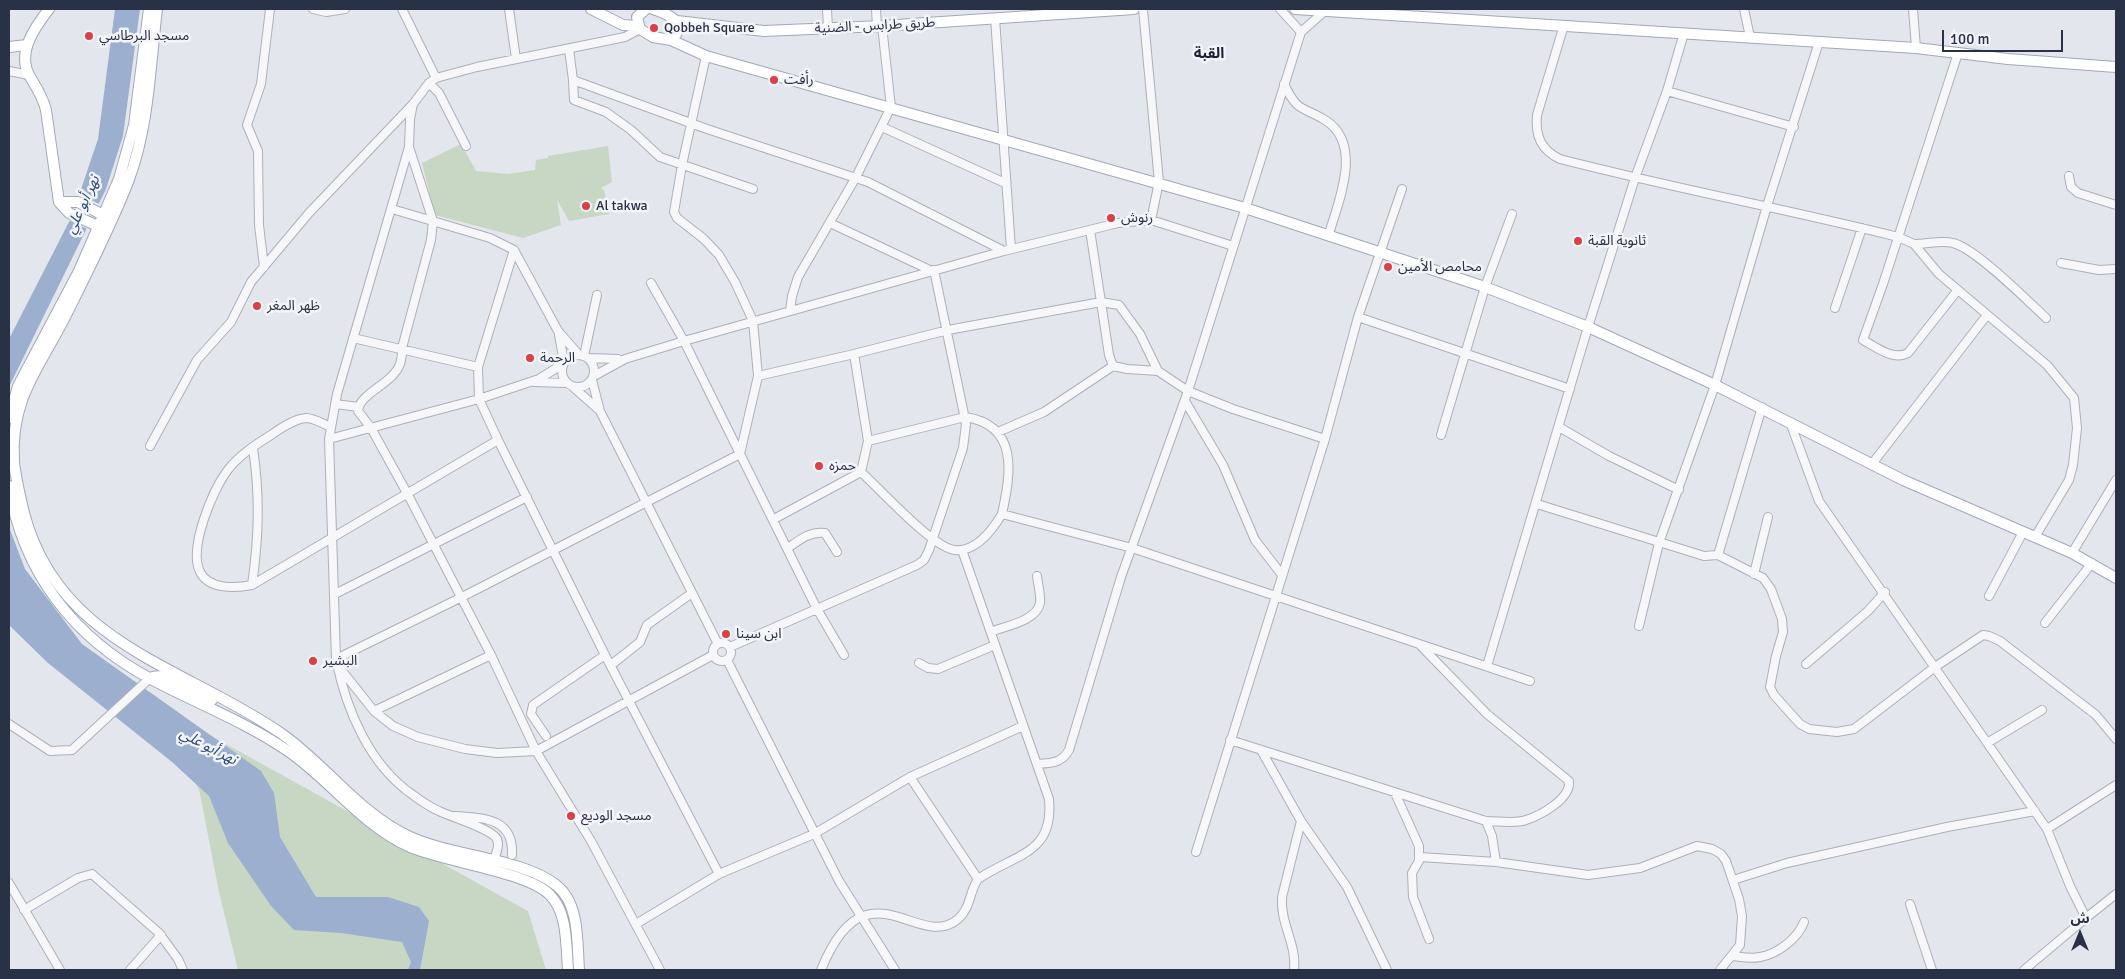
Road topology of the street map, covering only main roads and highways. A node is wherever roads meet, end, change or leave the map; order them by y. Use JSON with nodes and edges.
{"nodes":[{"id":1,"x":149,"y":9,"type":"edge"},
{"id":2,"x":158,"y":9,"type":"edge"},
{"id":3,"x":592,"y":9,"type":"edge"},
{"id":4,"x":646,"y":9,"type":"edge"},
{"id":5,"x":653,"y":9,"type":"edge"},
{"id":6,"x":1122,"y":9,"type":"edge"},
{"id":7,"x":1134,"y":9,"type":"edge"},
{"id":8,"x":1295,"y":9,"type":"edge"},
{"id":9,"x":46,"y":10,"type":"edge"},
{"id":10,"x":677,"y":21,"type":"junction"},
{"id":11,"x":639,"y":27,"type":"junction"},
{"id":12,"x":671,"y":40,"type":"junction"},
{"id":13,"x":27,"y":45,"type":"junction"},
{"id":14,"x":9,"y":46,"type":"edge"},
{"id":15,"x":2116,"y":67,"type":"edge"},
{"id":16,"x":59,"y":202,"type":"junction"},
{"id":17,"x":102,"y":214,"type":"junction"},
{"id":18,"x":96,"y":225,"type":"junction"},
{"id":19,"x":9,"y":418,"type":"edge"},
{"id":20,"x":9,"y":486,"type":"edge"},
{"id":21,"x":2116,"y":578,"type":"edge"},
{"id":22,"x":147,"y":681,"type":"junction"},
{"id":23,"x":259,"y":719,"type":"junction"},
{"id":24,"x":568,"y":970,"type":"edge"},
{"id":25,"x":579,"y":970,"type":"edge"}],
"edges":[{"from":1,"to":17,"type":"main road"},
{"from":2,"to":23,"type":"main road"},
{"from":3,"to":11,"type":"main road"},
{"from":4,"to":11,"type":"main road"},
{"from":5,"to":10,"type":"main road"},
{"from":6,"to":7,"type":"main road","name":"طريق طرابس - الضنية"},
{"from":6,"to":10,"type":"main road","name":"طريق طرابس - الضنية"},
{"from":8,"to":15,"type":"main road"},
{"from":9,"to":13,"type":"main road"},
{"from":10,"to":12,"type":"main road"},
{"from":11,"to":12,"type":"main road"},
{"from":12,"to":21,"type":"main road"},
{"from":13,"to":14,"type":"main road"},
{"from":13,"to":16,"type":"main road"},
{"from":16,"to":17,"type":"main road"},
{"from":16,"to":18,"type":"main road"},
{"from":17,"to":18,"type":"main road"},
{"from":18,"to":19,"type":"main road"},
{"from":20,"to":22,"type":"main road"},
{"from":22,"to":23,"type":"main road"},
{"from":22,"to":24,"type":"main road"},
{"from":23,"to":25,"type":"main road"}]}
